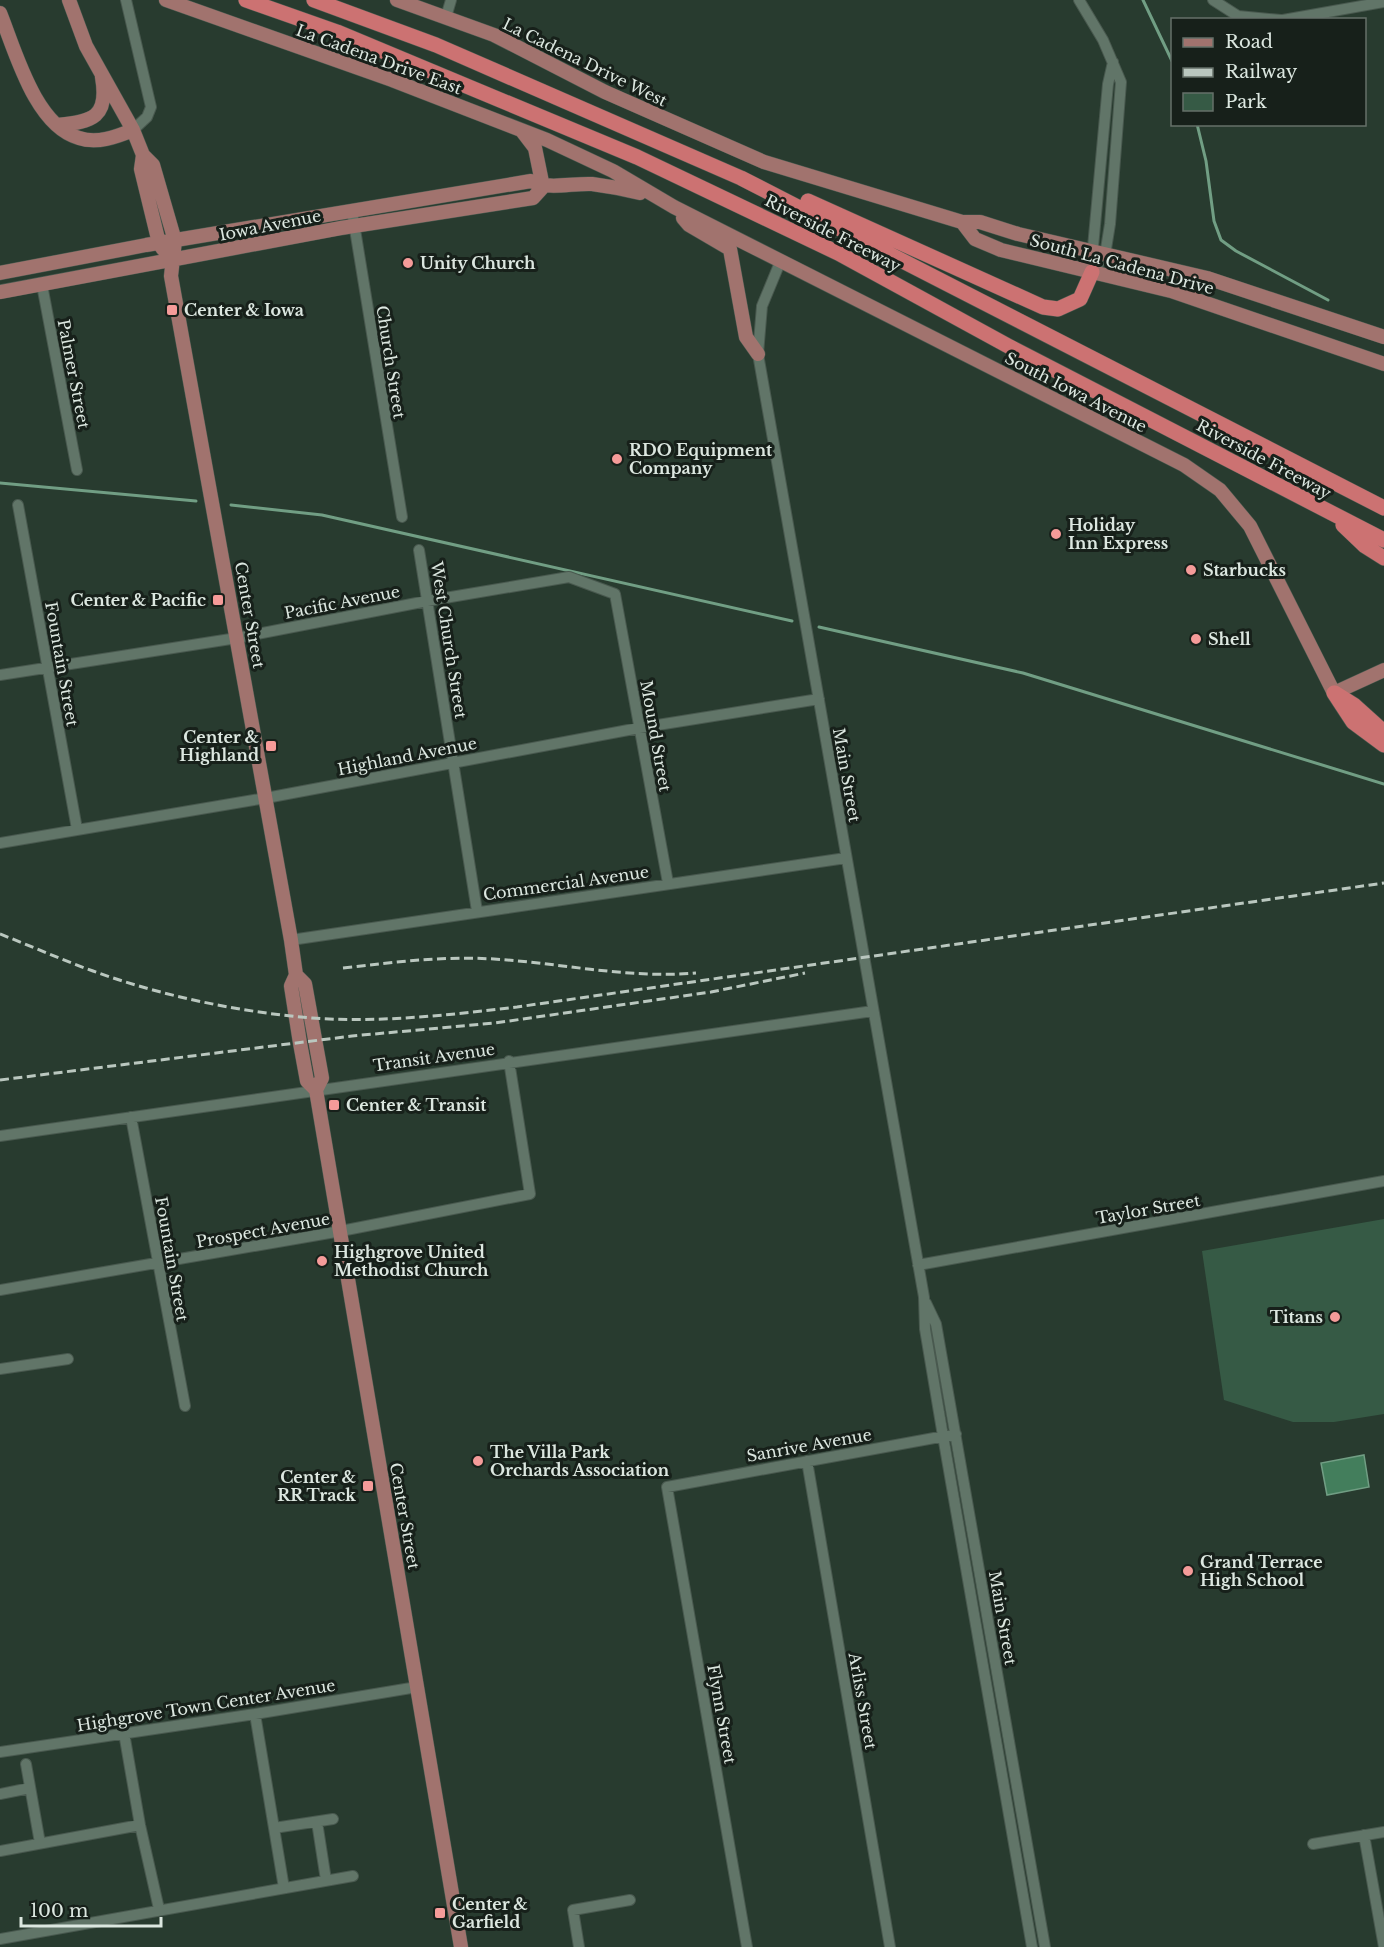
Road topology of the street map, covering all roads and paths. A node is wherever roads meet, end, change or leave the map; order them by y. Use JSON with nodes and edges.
{"nodes":[{"id":1,"x":69,"y":0,"type":"edge"},
{"id":2,"x":126,"y":0,"type":"edge"},
{"id":3,"x":166,"y":0,"type":"edge"},
{"id":4,"x":246,"y":0,"type":"edge"},
{"id":5,"x":314,"y":0,"type":"edge"},
{"id":6,"x":397,"y":0,"type":"edge"},
{"id":7,"x":451,"y":0,"type":"edge"},
{"id":8,"x":1078,"y":0,"type":"edge"},
{"id":9,"x":1213,"y":0,"type":"edge"},
{"id":10,"x":1384,"y":2,"type":"edge"},
{"id":11,"x":0,"y":13,"type":"edge"},
{"id":12,"x":446,"y":17,"type":"junction"},
{"id":13,"x":1260,"y":18,"type":"edge"},
{"id":14,"x":1293,"y":18,"type":"edge"},
{"id":15,"x":101,"y":71,"type":"junction"},
{"id":16,"x":57,"y":125,"type":"junction"},
{"id":17,"x":133,"y":130,"type":"junction"},
{"id":18,"x":522,"y":131,"type":"junction"},
{"id":19,"x":724,"y":145,"type":"joint"},
{"id":20,"x":143,"y":155,"type":"junction"},
{"id":21,"x":741,"y":178,"type":"junction"},
{"id":22,"x":543,"y":187,"type":"junction"},
{"id":23,"x":653,"y":196,"type":"junction"},
{"id":24,"x":674,"y":207,"type":"junction"},
{"id":25,"x":352,"y":211,"type":"junction"},
{"id":26,"x":962,"y":222,"type":"junction"},
{"id":27,"x":354,"y":227,"type":"junction"},
{"id":28,"x":175,"y":241,"type":"junction"},
{"id":29,"x":159,"y":243,"type":"junction"},
{"id":30,"x":1098,"y":253,"type":"junction"},
{"id":31,"x":781,"y":260,"type":"junction"},
{"id":32,"x":171,"y":261,"type":"junction"},
{"id":33,"x":1092,"y":272,"type":"junction"},
{"id":34,"x":0,"y":273,"type":"edge"},
{"id":35,"x":42,"y":285,"type":"junction"},
{"id":36,"x":0,"y":292,"type":"edge"},
{"id":37,"x":1384,"y":337,"type":"edge"},
{"id":38,"x":758,"y":354,"type":"junction"},
{"id":39,"x":1384,"y":364,"type":"edge"},
{"id":40,"x":77,"y":470,"type":"dead end"},
{"id":41,"x":18,"y":505,"type":"dead end"},
{"id":42,"x":1384,"y":508,"type":"edge"},
{"id":43,"x":1333,"y":515,"type":"junction"},
{"id":44,"x":402,"y":517,"type":"dead end"},
{"id":45,"x":1384,"y":540,"type":"edge"},
{"id":46,"x":419,"y":550,"type":"dead end"},
{"id":47,"x":1384,"y":558,"type":"edge"},
{"id":48,"x":615,"y":594,"type":"joint"},
{"id":49,"x":427,"y":601,"type":"junction"},
{"id":50,"x":237,"y":638,"type":"junction"},
{"id":51,"x":48,"y":668,"type":"junction"},
{"id":52,"x":1384,"y":670,"type":"edge"},
{"id":53,"x":0,"y":675,"type":"edge"},
{"id":54,"x":1334,"y":693,"type":"junction"},
{"id":55,"x":819,"y":699,"type":"junction"},
{"id":56,"x":639,"y":728,"type":"junction"},
{"id":57,"x":1384,"y":732,"type":"edge"},
{"id":58,"x":1384,"y":745,"type":"edge"},
{"id":59,"x":453,"y":762,"type":"junction"},
{"id":60,"x":266,"y":798,"type":"junction"},
{"id":61,"x":77,"y":829,"type":"junction"},
{"id":62,"x":0,"y":843,"type":"edge"},
{"id":63,"x":846,"y":858,"type":"junction"},
{"id":64,"x":668,"y":883,"type":"junction"},
{"id":65,"x":477,"y":911,"type":"junction"},
{"id":66,"x":291,"y":940,"type":"junction"},
{"id":67,"x":873,"y":1011,"type":"junction"},
{"id":68,"x":509,"y":1061,"type":"junction"},
{"id":69,"x":316,"y":1090,"type":"junction"},
{"id":70,"x":131,"y":1117,"type":"junction"},
{"id":71,"x":0,"y":1136,"type":"edge"},
{"id":72,"x":1384,"y":1181,"type":"edge"},
{"id":73,"x":341,"y":1231,"type":"junction"},
{"id":74,"x":158,"y":1263,"type":"junction"},
{"id":75,"x":918,"y":1265,"type":"junction"},
{"id":76,"x":0,"y":1290,"type":"edge"},
{"id":77,"x":924,"y":1297,"type":"junction"},
{"id":78,"x":68,"y":1359,"type":"dead end"},
{"id":79,"x":0,"y":1369,"type":"edge"},
{"id":80,"x":185,"y":1406,"type":"dead end"},
{"id":81,"x":956,"y":1434,"type":"junction"},
{"id":82,"x":943,"y":1436,"type":"junction"},
{"id":83,"x":807,"y":1461,"type":"junction"},
{"id":84,"x":667,"y":1487,"type":"joint"},
{"id":85,"x":417,"y":1687,"type":"junction"},
{"id":86,"x":255,"y":1714,"type":"junction"},
{"id":87,"x":124,"y":1733,"type":"junction"},
{"id":88,"x":0,"y":1752,"type":"edge"},
{"id":89,"x":26,"y":1764,"type":"dead end"},
{"id":90,"x":30,"y":1788,"type":"junction"},
{"id":91,"x":0,"y":1794,"type":"edge"},
{"id":92,"x":333,"y":1819,"type":"dead end"},
{"id":93,"x":317,"y":1822,"type":"junction"},
{"id":94,"x":140,"y":1826,"type":"junction"},
{"id":95,"x":274,"y":1828,"type":"junction"},
{"id":96,"x":1384,"y":1832,"type":"edge"},
{"id":97,"x":1364,"y":1835,"type":"junction"},
{"id":98,"x":40,"y":1843,"type":"junction"},
{"id":99,"x":1313,"y":1844,"type":"dead end"},
{"id":100,"x":0,"y":1851,"type":"edge"},
{"id":101,"x":353,"y":1876,"type":"dead end"},
{"id":102,"x":326,"y":1880,"type":"junction"},
{"id":103,"x":284,"y":1888,"type":"junction"},
{"id":104,"x":630,"y":1900,"type":"dead end"},
{"id":105,"x":159,"y":1909,"type":"junction"},
{"id":106,"x":0,"y":1939,"type":"edge"},
{"id":107,"x":461,"y":1947,"type":"edge"},
{"id":108,"x":579,"y":1947,"type":"edge"},
{"id":109,"x":747,"y":1947,"type":"edge"},
{"id":110,"x":890,"y":1947,"type":"edge"},
{"id":111,"x":1032,"y":1947,"type":"edge"},
{"id":112,"x":1045,"y":1947,"type":"edge"},
{"id":113,"x":1384,"y":1947,"type":"edge"}],
"edges":[{"from":1,"to":15,"type":"main road","name":"Center Street"},
{"from":2,"to":17,"type":"street"},
{"from":3,"to":18,"type":"main road","name":"La Cadena Drive East"},
{"from":4,"to":43,"type":"highway","name":"Riverside Freeway"},
{"from":5,"to":21,"type":"highway","name":"Riverside Freeway"},
{"from":6,"to":12,"type":"main road","name":"La Cadena Drive West"},
{"from":7,"to":12,"type":"street"},
{"from":8,"to":30,"type":"street"},
{"from":9,"to":13,"type":"street"},
{"from":10,"to":14,"type":"street"},
{"from":11,"to":16,"type":"main road"},
{"from":12,"to":19,"type":"main road","name":"La Cadena Drive West"},
{"from":15,"to":16,"type":"main road"},
{"from":15,"to":17,"type":"main road","name":"Center Street"},
{"from":16,"to":17,"type":"main road"},
{"from":17,"to":20,"type":"main road","name":"Center Street"},
{"from":18,"to":22,"type":"main road"},
{"from":18,"to":23,"type":"main road","name":"La Cadena Drive East"},
{"from":19,"to":26,"type":"main road","name":"South La Cadena Drive"},
{"from":20,"to":28,"type":"main road","name":"Center Street"},
{"from":20,"to":29,"type":"main road","name":"Center Street"},
{"from":21,"to":33,"type":"highway"},
{"from":21,"to":42,"type":"highway","name":"Riverside Freeway"},
{"from":22,"to":23,"type":"main road","name":"Iowa Avenue"},
{"from":22,"to":25,"type":"main road","name":"Iowa Avenue"},
{"from":22,"to":27,"type":"main road","name":"Iowa Avenue"},
{"from":23,"to":24,"type":"main road","name":"South Iowa Avenue"},
{"from":24,"to":31,"type":"main road","name":"South Iowa Avenue"},
{"from":24,"to":38,"type":"main road"},
{"from":25,"to":27,"type":"street","name":"Church Street"},
{"from":25,"to":28,"type":"main road","name":"Iowa Avenue"},
{"from":26,"to":30,"type":"main road","name":"South La Cadena Drive"},
{"from":26,"to":33,"type":"main road","name":"South La Cadena Drive"},
{"from":27,"to":32,"type":"main road","name":"Iowa Avenue"},
{"from":27,"to":44,"type":"street","name":"Church Street"},
{"from":28,"to":29,"type":"main road","name":"Iowa Avenue"},
{"from":28,"to":32,"type":"main road","name":"Center Street"},
{"from":29,"to":32,"type":"main road","name":"Center Street"},
{"from":29,"to":34,"type":"main road","name":"Iowa Avenue"},
{"from":30,"to":33,"type":"street"},
{"from":30,"to":37,"type":"main road","name":"South La Cadena Drive"},
{"from":31,"to":38,"type":"street","name":"Main Street"},
{"from":31,"to":54,"type":"main road","name":"South Iowa Avenue"},
{"from":32,"to":35,"type":"main road","name":"Iowa Avenue"},
{"from":32,"to":50,"type":"main road","name":"Center Street"},
{"from":33,"to":39,"type":"main road","name":"South La Cadena Drive"},
{"from":35,"to":36,"type":"main road","name":"Iowa Avenue"},
{"from":35,"to":40,"type":"street","name":"Palmer Street"},
{"from":38,"to":55,"type":"street","name":"Main Street"},
{"from":41,"to":51,"type":"street","name":"Fountain Street"},
{"from":43,"to":45,"type":"highway","name":"Riverside Freeway"},
{"from":43,"to":47,"type":"highway"},
{"from":46,"to":49,"type":"street","name":"West Church Street"},
{"from":48,"to":49,"type":"street","name":"Pacific Avenue"},
{"from":48,"to":56,"type":"street","name":"Mound Street"},
{"from":49,"to":50,"type":"street","name":"Pacific Avenue"},
{"from":49,"to":59,"type":"street","name":"West Church Street"},
{"from":50,"to":51,"type":"street","name":"Pacific Avenue"},
{"from":50,"to":60,"type":"main road","name":"Center Street"},
{"from":51,"to":53,"type":"street","name":"Pacific Avenue"},
{"from":51,"to":61,"type":"street","name":"Fountain Street"},
{"from":52,"to":54,"type":"main road"},
{"from":54,"to":57,"type":"highway"},
{"from":54,"to":58,"type":"highway"},
{"from":55,"to":56,"type":"street","name":"Highland Avenue"},
{"from":55,"to":63,"type":"street","name":"Main Street"},
{"from":56,"to":59,"type":"street","name":"Highland Avenue"},
{"from":56,"to":64,"type":"street","name":"Mound Street"},
{"from":59,"to":60,"type":"street","name":"Highland Avenue"},
{"from":59,"to":65,"type":"street","name":"West Church Street"},
{"from":60,"to":61,"type":"street","name":"Highland Avenue"},
{"from":60,"to":66,"type":"main road","name":"Center Street"},
{"from":61,"to":62,"type":"street","name":"Highland Avenue"},
{"from":63,"to":64,"type":"street","name":"Commercial Avenue"},
{"from":63,"to":67,"type":"street","name":"Main Street"},
{"from":64,"to":65,"type":"street","name":"Commercial Avenue"},
{"from":65,"to":66,"type":"street","name":"Commercial Avenue"},
{"from":66,"to":69,"type":"main road","name":"Center Street"},
{"from":67,"to":68,"type":"street","name":"Transit Avenue"},
{"from":67,"to":75,"type":"street","name":"Main Street"},
{"from":68,"to":69,"type":"street","name":"Transit Avenue"},
{"from":68,"to":73,"type":"street","name":"Prospect Avenue"},
{"from":69,"to":70,"type":"street","name":"Transit Avenue"},
{"from":69,"to":73,"type":"main road","name":"Center Street"},
{"from":70,"to":71,"type":"street","name":"Transit Avenue"},
{"from":70,"to":74,"type":"street","name":"Fountain Street"},
{"from":72,"to":75,"type":"street","name":"Taylor Street"},
{"from":73,"to":74,"type":"street","name":"Prospect Avenue"},
{"from":73,"to":85,"type":"main road","name":"Center Street"},
{"from":74,"to":76,"type":"street","name":"Prospect Avenue"},
{"from":74,"to":80,"type":"street","name":"Fountain Street"},
{"from":75,"to":77,"type":"street","name":"Main Street"},
{"from":77,"to":81,"type":"street","name":"Main Street"},
{"from":77,"to":82,"type":"street","name":"Main Street"},
{"from":78,"to":79,"type":"street"},
{"from":81,"to":82,"type":"street","name":"Sanrive Avenue"},
{"from":81,"to":112,"type":"street","name":"Main Street"},
{"from":82,"to":83,"type":"street","name":"Sanrive Avenue"},
{"from":82,"to":111,"type":"street","name":"Main Street"},
{"from":83,"to":84,"type":"street","name":"Sanrive Avenue"},
{"from":83,"to":110,"type":"street","name":"Arliss Street"},
{"from":84,"to":109,"type":"street","name":"Flynn Street"},
{"from":85,"to":86,"type":"street","name":"Highgrove Town Center Avenue"},
{"from":85,"to":107,"type":"main road","name":"Center Street"},
{"from":86,"to":87,"type":"street","name":"Highgrove Town Center Avenue"},
{"from":86,"to":95,"type":"street"},
{"from":87,"to":88,"type":"street","name":"Highgrove Town Center Avenue"},
{"from":87,"to":94,"type":"street"},
{"from":89,"to":90,"type":"street"},
{"from":90,"to":91,"type":"street"},
{"from":90,"to":98,"type":"street"},
{"from":92,"to":93,"type":"street"},
{"from":93,"to":95,"type":"street"},
{"from":93,"to":102,"type":"street"},
{"from":94,"to":98,"type":"street"},
{"from":94,"to":105,"type":"street"},
{"from":95,"to":103,"type":"street"},
{"from":96,"to":97,"type":"street"},
{"from":97,"to":99,"type":"street"},
{"from":97,"to":113,"type":"street"},
{"from":98,"to":100,"type":"street"},
{"from":101,"to":102,"type":"street"},
{"from":102,"to":103,"type":"street"},
{"from":103,"to":105,"type":"street"},
{"from":104,"to":108,"type":"street"},
{"from":105,"to":106,"type":"street"}]}
